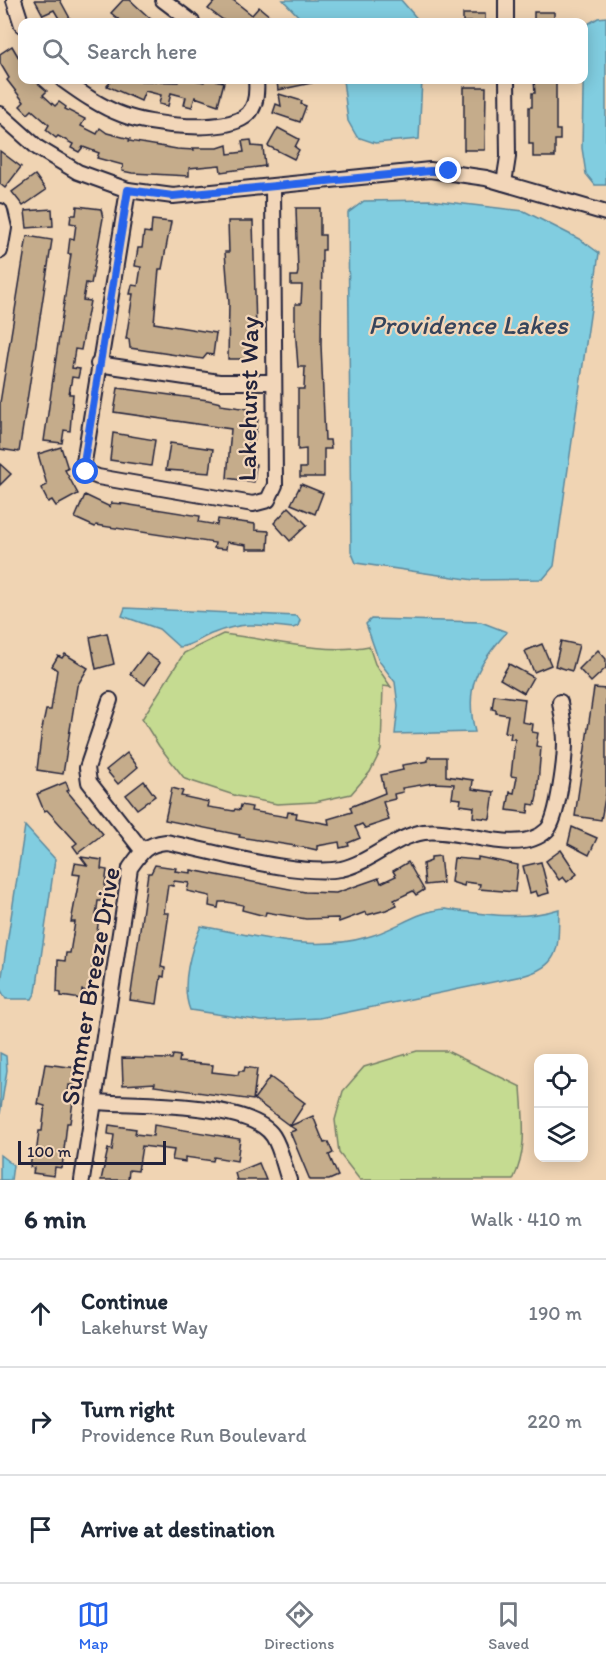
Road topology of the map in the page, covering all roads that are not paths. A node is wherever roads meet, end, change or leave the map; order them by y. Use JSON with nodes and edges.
{"nodes":[{"id":1,"x":14,"y":0,"type":"edge"},
{"id":2,"x":163,"y":0,"type":"edge"},
{"id":3,"x":506,"y":0,"type":"edge"},
{"id":4,"x":18,"y":18,"type":"edge"},
{"id":5,"x":187,"y":18,"type":"edge"},
{"id":6,"x":506,"y":18,"type":"edge"},
{"id":7,"x":69,"y":84,"type":"edge"},
{"id":8,"x":256,"y":84,"type":"edge"},
{"id":9,"x":507,"y":84,"type":"edge"},
{"id":10,"x":0,"y":114,"type":"edge"},
{"id":11,"x":504,"y":183,"type":"junction"},
{"id":12,"x":273,"y":187,"type":"junction"},
{"id":13,"x":128,"y":190,"type":"junction"},
{"id":14,"x":0,"y":211,"type":"edge"},
{"id":15,"x":606,"y":213,"type":"edge"},
{"id":16,"x":0,"y":251,"type":"edge"},
{"id":17,"x":98,"y":364,"type":"junction"},
{"id":18,"x":272,"y":382,"type":"junction"},
{"id":19,"x":110,"y":700,"type":"dead end"},
{"id":20,"x":560,"y":702,"type":"dead end"},
{"id":21,"x":142,"y":850,"type":"junction"},
{"id":22,"x":94,"y":1101,"type":"junction"},
{"id":23,"x":82,"y":1180,"type":"edge"},
{"id":24,"x":289,"y":1180,"type":"edge"}],
"edges":[{"from":1,"to":4,"type":"street"},
{"from":2,"to":5,"type":"street"},
{"from":3,"to":6,"type":"street"},
{"from":7,"to":8,"type":"street"},
{"from":9,"to":11,"type":"street"},
{"from":10,"to":13,"type":"street"},
{"from":11,"to":12,"type":"street"},
{"from":11,"to":15,"type":"street"},
{"from":12,"to":13,"type":"street"},
{"from":12,"to":18,"type":"street","name":"Lakehurst Way"},
{"from":13,"to":17,"type":"street","name":"Lakehurst Way"},
{"from":14,"to":16,"type":"street"},
{"from":17,"to":18,"type":"street"},
{"from":17,"to":18,"type":"street","name":"Lakehurst Way"},
{"from":19,"to":21,"type":"street"},
{"from":20,"to":21,"type":"street","name":"Summer Breeze Drive"},
{"from":21,"to":22,"type":"street","name":"Summer Breeze Drive"},
{"from":22,"to":23,"type":"street","name":"Summer Breeze Drive"},
{"from":22,"to":24,"type":"street"}]}
